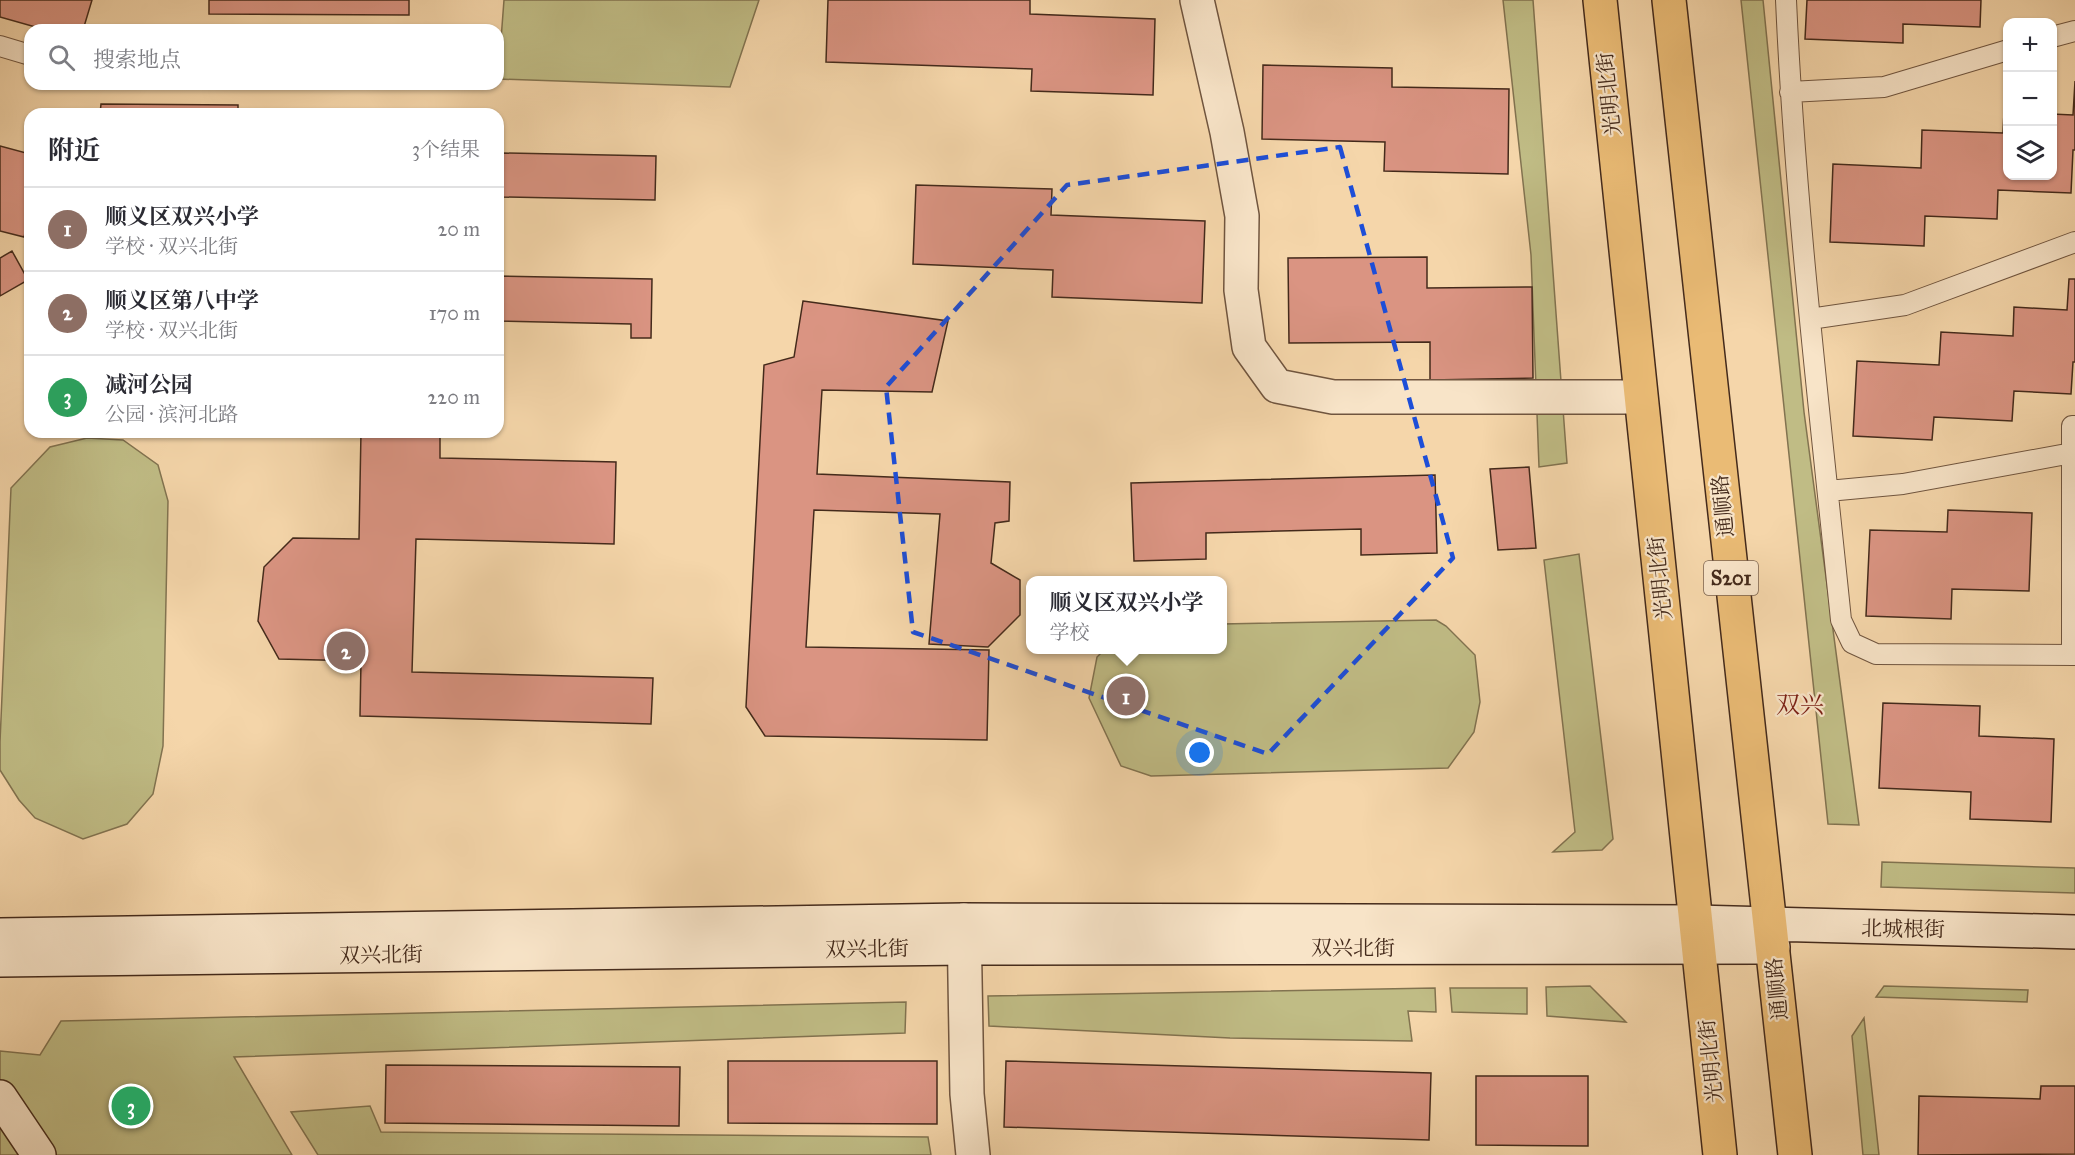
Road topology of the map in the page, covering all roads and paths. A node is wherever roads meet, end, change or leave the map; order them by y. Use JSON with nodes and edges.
{"nodes":[{"id":1,"x":1197,"y":0,"type":"edge"},
{"id":2,"x":1600,"y":0,"type":"edge"},
{"id":3,"x":1669,"y":0,"type":"edge"},
{"id":4,"x":1786,"y":0,"type":"edge"},
{"id":5,"x":2075,"y":31,"type":"edge"},
{"id":6,"x":2057,"y":36,"type":"edge"},
{"id":7,"x":0,"y":46,"type":"edge"},
{"id":8,"x":2003,"y":52,"type":"edge"},
{"id":9,"x":24,"y":53,"type":"edge"},
{"id":10,"x":1790,"y":92,"type":"junction"},
{"id":11,"x":2075,"y":242,"type":"edge"},
{"id":12,"x":1810,"y":319,"type":"junction"},
{"id":13,"x":1640,"y":397,"type":"junction"},
{"id":14,"x":2075,"y":426,"type":"edge"},
{"id":15,"x":2072,"y":453,"type":"junction"},
{"id":16,"x":1828,"y":491,"type":"junction"},
{"id":17,"x":2074,"y":655,"type":"edge"},
{"id":18,"x":2075,"y":932,"type":"edge"},
{"id":19,"x":965,"y":934,"type":"junction"},
{"id":20,"x":1698,"y":934,"type":"junction"},
{"id":21,"x":0,"y":935,"type":"edge"},
{"id":22,"x":1732,"y":935,"type":"joint"},
{"id":23,"x":1771,"y":936,"type":"junction"},
{"id":24,"x":2075,"y":954,"type":"edge"},
{"id":25,"x":0,"y":960,"type":"edge"},
{"id":26,"x":0,"y":1096,"type":"edge"},
{"id":27,"x":39,"y":1155,"type":"edge"},
{"id":28,"x":973,"y":1155,"type":"edge"},
{"id":29,"x":1720,"y":1155,"type":"edge"},
{"id":30,"x":1795,"y":1155,"type":"edge"}],
"edges":[{"from":1,"to":13,"type":"street"},
{"from":2,"to":13,"type":"main road","name":"光明北街"},
{"from":3,"to":23,"type":"main road","name":"通顺路","number":"S201"},
{"from":4,"to":10,"type":"lane"},
{"from":5,"to":6,"type":"lane"},
{"from":7,"to":9,"type":"lane"},
{"from":8,"to":10,"type":"lane"},
{"from":10,"to":12,"type":"lane"},
{"from":11,"to":12,"type":"lane"},
{"from":12,"to":16,"type":"lane"},
{"from":13,"to":20,"type":"main road","name":"光明北街"},
{"from":14,"to":15,"type":"lane"},
{"from":15,"to":16,"type":"lane"},
{"from":15,"to":17,"type":"lane"},
{"from":16,"to":17,"type":"lane"},
{"from":18,"to":23,"type":"street","name":"北城根街"},
{"from":19,"to":20,"type":"street","name":"双兴北街"},
{"from":19,"to":21,"type":"street","name":"双兴北街"},
{"from":19,"to":25,"type":"street","name":"双兴北街"},
{"from":19,"to":28,"type":"street"},
{"from":20,"to":22,"type":"street","name":"双兴北街"},
{"from":20,"to":29,"type":"main road","name":"光明北街"},
{"from":22,"to":23,"type":"street","name":"北城根街"},
{"from":23,"to":24,"type":"street","name":"北城根街"},
{"from":23,"to":30,"type":"main road","name":"通顺路","number":"S201"},
{"from":26,"to":27,"type":"street"}]}
